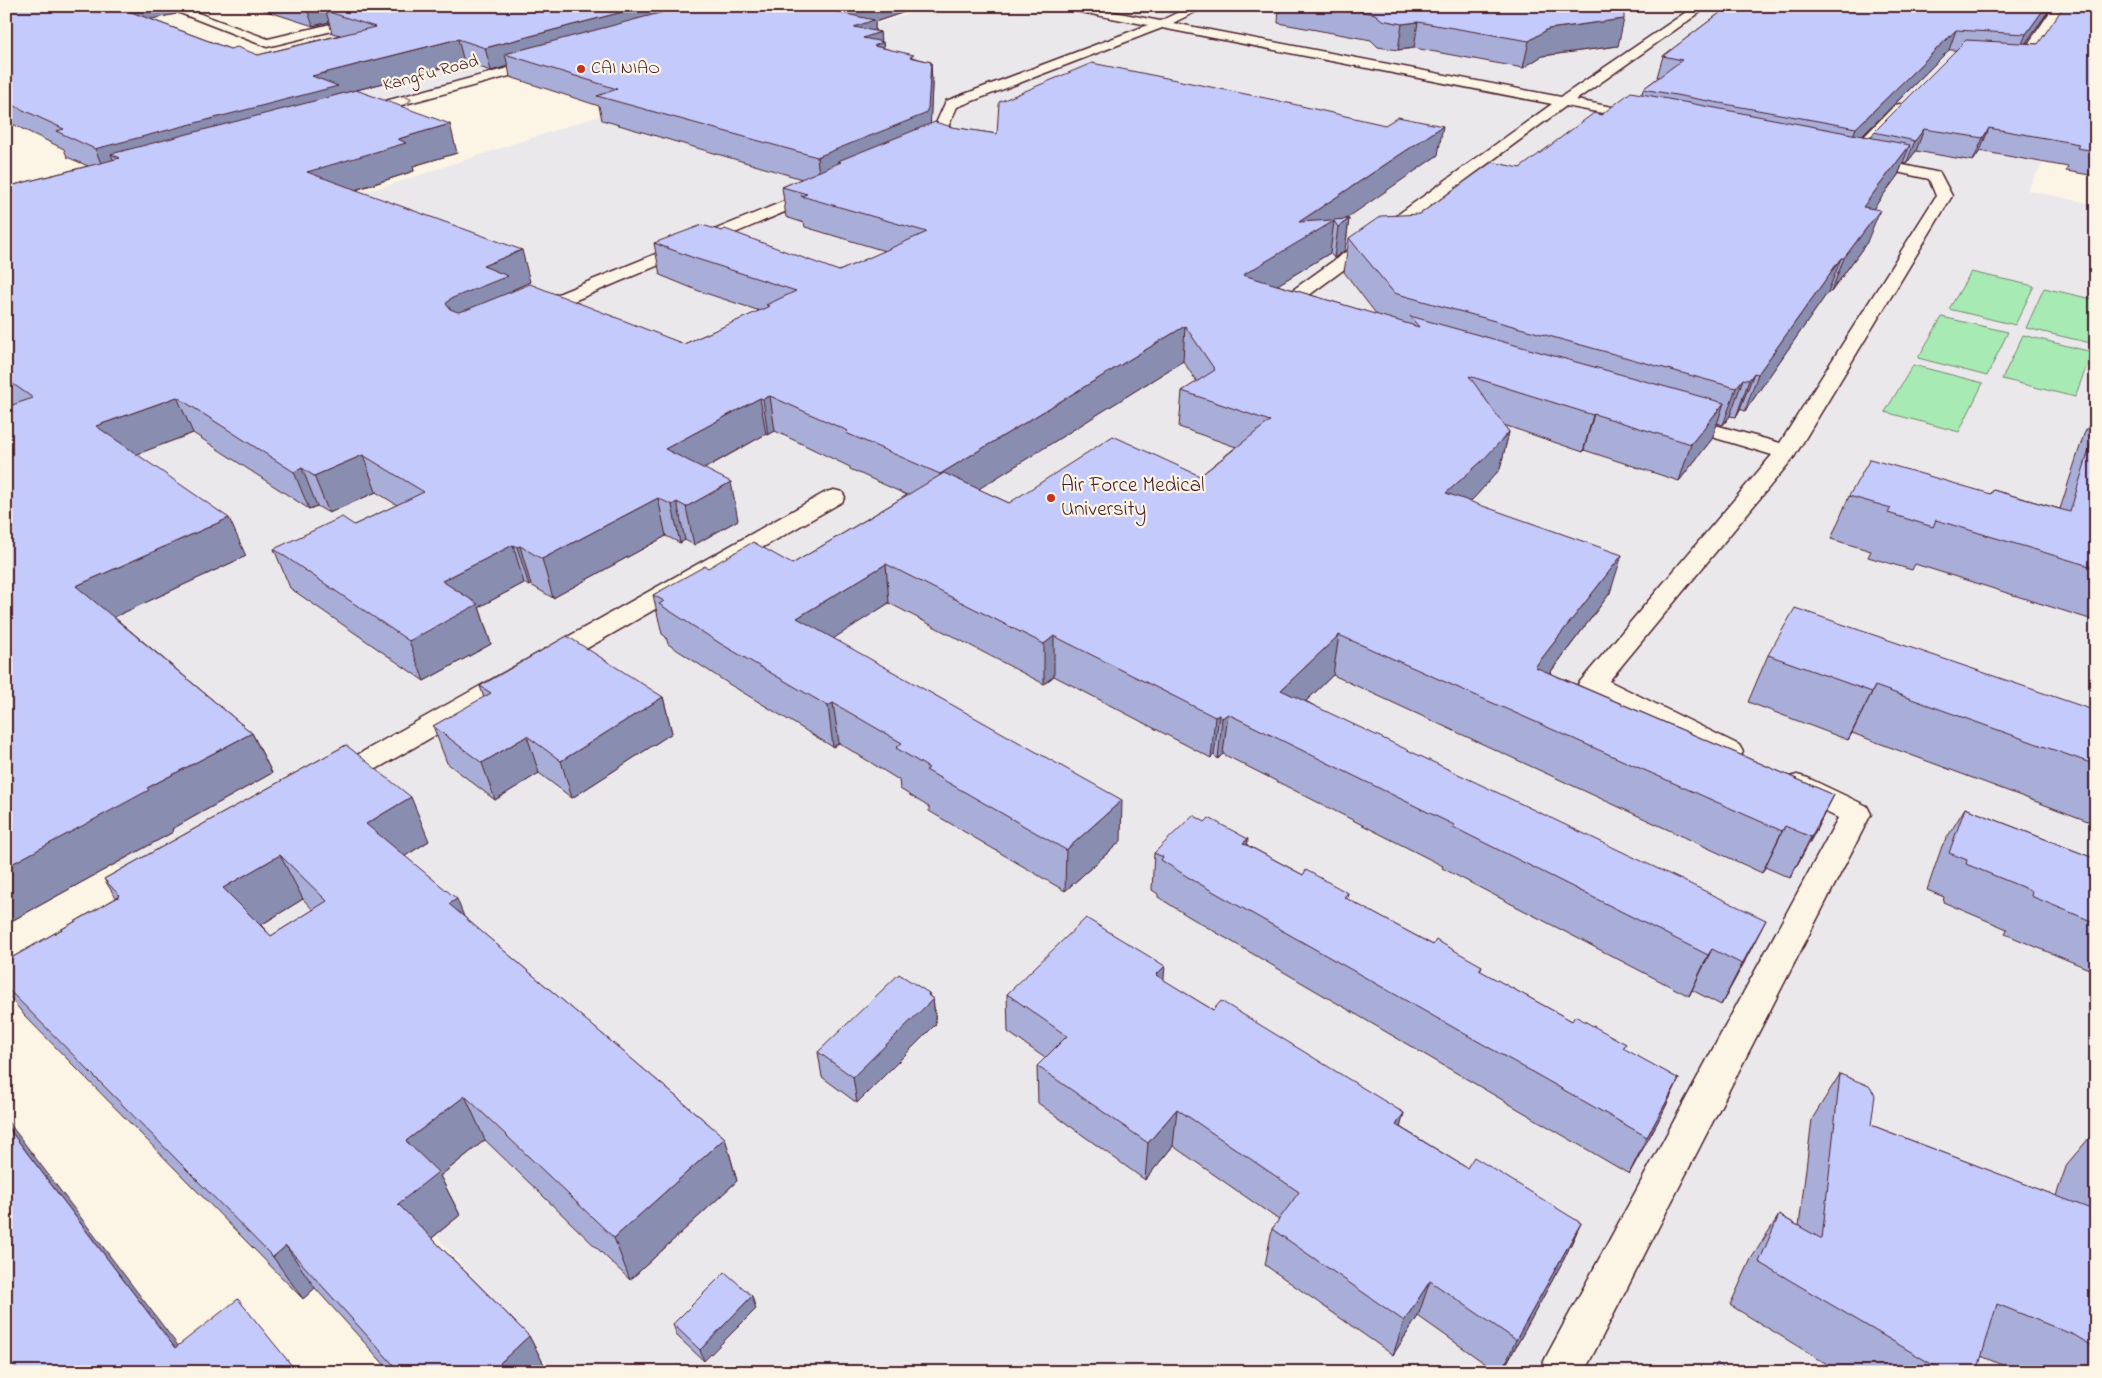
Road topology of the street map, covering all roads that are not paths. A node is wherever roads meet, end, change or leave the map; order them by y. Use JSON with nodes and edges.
{"nodes":[{"id":1,"x":168,"y":6,"type":"edge"},
{"id":2,"x":422,"y":6,"type":"edge"},
{"id":3,"x":1065,"y":6,"type":"edge"},
{"id":4,"x":1201,"y":6,"type":"edge"},
{"id":5,"x":1703,"y":6,"type":"edge"},
{"id":6,"x":2060,"y":6,"type":"edge"},
{"id":7,"x":1160,"y":24,"type":"junction"},
{"id":8,"x":1984,"y":56,"type":"edge"},
{"id":9,"x":1915,"y":92,"type":"edge"},
{"id":10,"x":1565,"y":102,"type":"junction"},
{"id":11,"x":349,"y":104,"type":"edge"},
{"id":12,"x":340,"y":118,"type":"edge"},
{"id":13,"x":1660,"y":120,"type":"edge"},
{"id":14,"x":907,"y":155,"type":"edge"},
{"id":15,"x":834,"y":186,"type":"edge"},
{"id":16,"x":1312,"y":314,"type":"edge"},
{"id":17,"x":514,"y":319,"type":"edge"},
{"id":18,"x":1663,"y":416,"type":"edge"},
{"id":19,"x":1786,"y":452,"type":"junction"},
{"id":20,"x":834,"y":497,"type":"dead end"},
{"id":21,"x":1750,"y":762,"type":"edge"},
{"id":22,"x":1777,"y":775,"type":"edge"},
{"id":23,"x":317,"y":790,"type":"edge"},
{"id":24,"x":1561,"y":1372,"type":"edge"}],
"edges":[{"from":1,"to":2,"type":"street"},
{"from":3,"to":7,"type":"street"},
{"from":4,"to":7,"type":"street"},
{"from":5,"to":10,"type":"street"},
{"from":6,"to":8,"type":"street"},
{"from":7,"to":10,"type":"street"},
{"from":7,"to":14,"type":"street"},
{"from":9,"to":19,"type":"street"},
{"from":10,"to":13,"type":"street"},
{"from":10,"to":16,"type":"street"},
{"from":12,"to":11,"type":"street","name":"Kangfu Road","one_way":true},
{"from":15,"to":17,"type":"street"},
{"from":18,"to":19,"type":"street"},
{"from":19,"to":21,"type":"street"},
{"from":20,"to":23,"type":"street"},
{"from":22,"to":24,"type":"street"}]}
